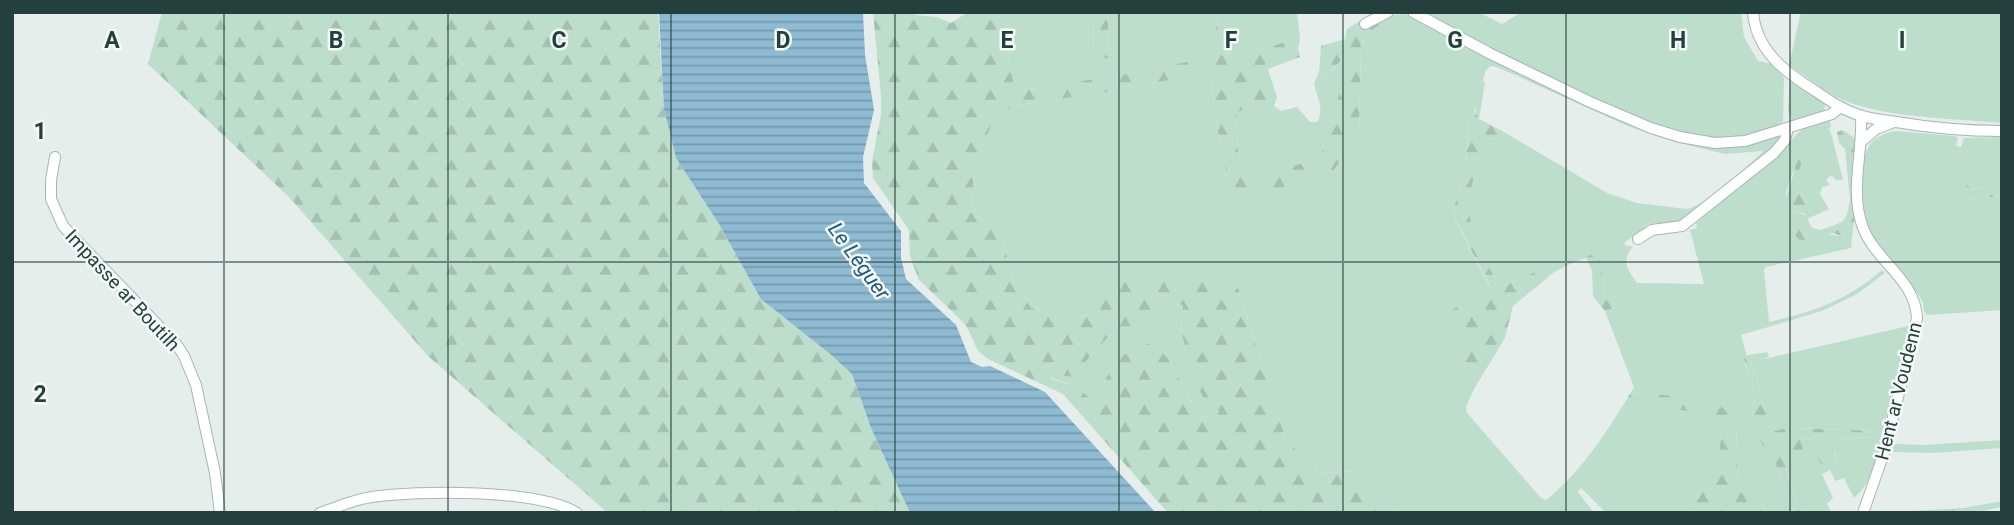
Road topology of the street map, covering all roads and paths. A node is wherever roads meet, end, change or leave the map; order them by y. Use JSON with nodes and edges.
{"nodes":[{"id":1,"x":1388,"y":12,"type":"edge"},
{"id":2,"x":1413,"y":12,"type":"edge"},
{"id":3,"x":1753,"y":12,"type":"edge"},
{"id":4,"x":1365,"y":24,"type":"dead end"},
{"id":5,"x":1840,"y":107,"type":"junction"},
{"id":6,"x":1861,"y":116,"type":"junction"},
{"id":7,"x":1896,"y":122,"type":"junction"},
{"id":8,"x":1788,"y":128,"type":"junction"},
{"id":9,"x":2002,"y":131,"type":"edge"},
{"id":10,"x":1861,"y":142,"type":"junction"},
{"id":11,"x":55,"y":157,"type":"dead end"},
{"id":12,"x":1638,"y":239,"type":"dead end"},
{"id":13,"x":217,"y":510,"type":"edge"},
{"id":14,"x":320,"y":513,"type":"edge"},
{"id":15,"x":577,"y":513,"type":"edge"},
{"id":16,"x":1863,"y":513,"type":"edge"}],
"edges":[{"from":1,"to":4,"type":"street"},
{"from":2,"to":8,"type":"street"},
{"from":3,"to":5,"type":"street"},
{"from":5,"to":6,"type":"street"},
{"from":5,"to":8,"type":"street"},
{"from":6,"to":7,"type":"street"},
{"from":6,"to":10,"type":"street","name":"Hent ar Voudenn"},
{"from":7,"to":9,"type":"street"},
{"from":7,"to":10,"type":"street"},
{"from":8,"to":12,"type":"street"},
{"from":10,"to":16,"type":"street","name":"Hent ar Voudenn"},
{"from":11,"to":13,"type":"street","name":"Impasse ar Boutilh"},
{"from":14,"to":15,"type":"street"}]}
